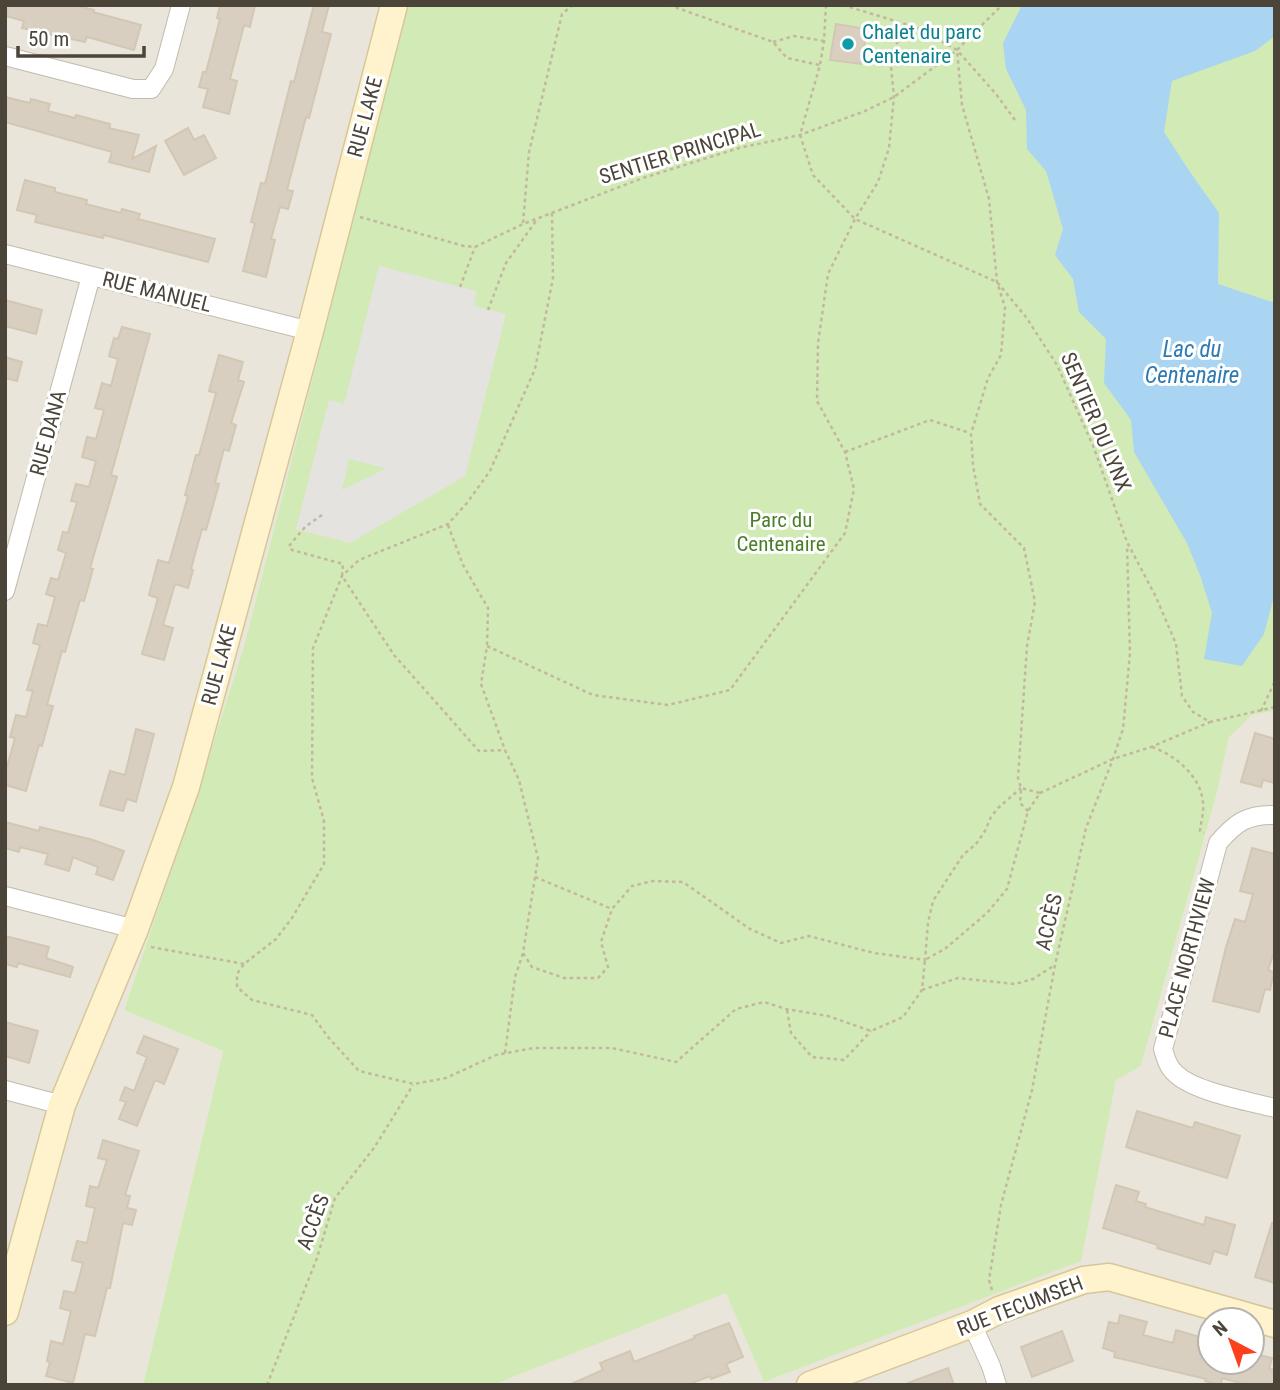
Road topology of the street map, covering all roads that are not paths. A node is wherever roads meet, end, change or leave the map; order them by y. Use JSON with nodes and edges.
{"nodes":[{"id":1,"x":181,"y":5,"type":"edge"},
{"id":2,"x":394,"y":5,"type":"edge"},
{"id":3,"x":5,"y":56,"type":"edge"},
{"id":4,"x":5,"y":254,"type":"edge"},
{"id":5,"x":90,"y":276,"type":"junction"},
{"id":6,"x":310,"y":331,"type":"junction"},
{"id":7,"x":5,"y":591,"type":"edge"},
{"id":8,"x":1275,"y":815,"type":"edge"},
{"id":9,"x":5,"y":896,"type":"edge"},
{"id":10,"x":132,"y":936,"type":"junction"},
{"id":11,"x":5,"y":1090,"type":"edge"},
{"id":12,"x":62,"y":1105,"type":"junction"},
{"id":13,"x":1275,"y":1108,"type":"edge"},
{"id":14,"x":5,"y":1312,"type":"edge"},
{"id":15,"x":972,"y":1324,"type":"junction"},
{"id":16,"x":1275,"y":1324,"type":"edge"},
{"id":17,"x":810,"y":1385,"type":"edge"},
{"id":18,"x":997,"y":1385,"type":"edge"}],
"edges":[{"from":1,"to":3,"type":"street"},
{"from":2,"to":6,"type":"street","name":"RUE LAKE"},
{"from":4,"to":5,"type":"street","name":"RUE MANUEL"},
{"from":5,"to":6,"type":"street","name":"RUE MANUEL"},
{"from":5,"to":7,"type":"street","name":"RUE DANA"},
{"from":6,"to":10,"type":"street","name":"RUE LAKE"},
{"from":8,"to":13,"type":"street","name":"PLACE NORTHVIEW"},
{"from":9,"to":10,"type":"street"},
{"from":10,"to":12,"type":"street","name":"RUE LAKE"},
{"from":11,"to":12,"type":"street"},
{"from":12,"to":14,"type":"street","name":"RUE LAKE"},
{"from":15,"to":16,"type":"street","name":"RUE TECUMSEH"},
{"from":15,"to":17,"type":"street","name":"RUE TECUMSEH"},
{"from":15,"to":18,"type":"street"}]}
